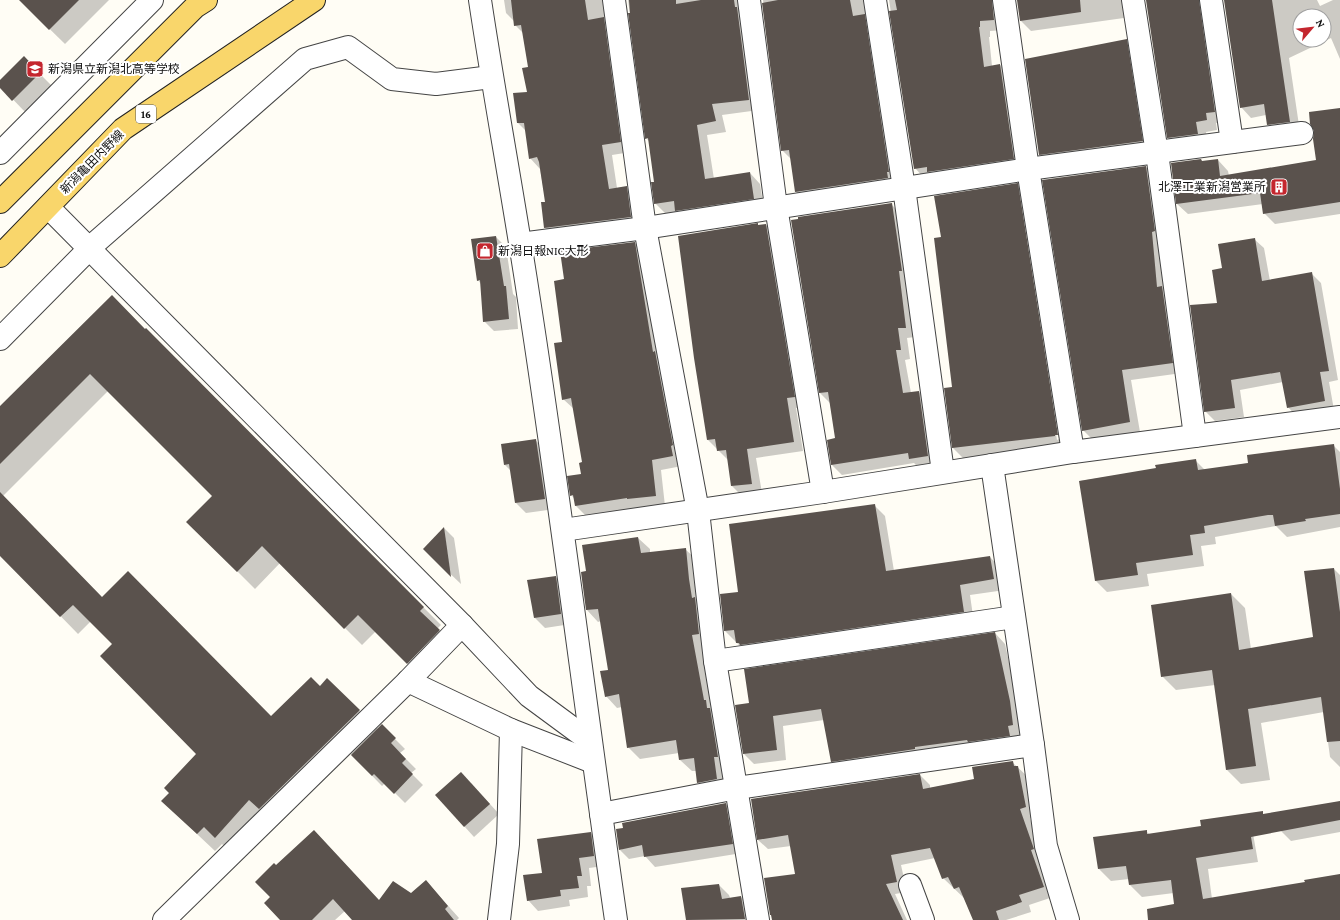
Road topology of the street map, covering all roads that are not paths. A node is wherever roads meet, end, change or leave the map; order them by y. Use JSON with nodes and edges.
{"nodes":[{"id":1,"x":152,"y":0,"type":"edge"},
{"id":2,"x":206,"y":0,"type":"edge"},
{"id":3,"x":314,"y":0,"type":"edge"},
{"id":4,"x":480,"y":0,"type":"edge"},
{"id":5,"x":614,"y":0,"type":"edge"},
{"id":6,"x":749,"y":0,"type":"edge"},
{"id":7,"x":875,"y":0,"type":"edge"},
{"id":8,"x":1004,"y":0,"type":"edge"},
{"id":9,"x":1133,"y":0,"type":"edge"},
{"id":10,"x":1211,"y":0,"type":"edge"},
{"id":11,"x":491,"y":77,"type":"junction"},
{"id":12,"x":1302,"y":133,"type":"dead end"},
{"id":13,"x":1232,"y":142,"type":"junction"},
{"id":14,"x":0,"y":153,"type":"edge"},
{"id":15,"x":1157,"y":153,"type":"junction"},
{"id":16,"x":1028,"y":169,"type":"junction"},
{"id":17,"x":904,"y":188,"type":"junction"},
{"id":18,"x":0,"y":202,"type":"edge"},
{"id":19,"x":48,"y":207,"type":"junction"},
{"id":20,"x":776,"y":207,"type":"junction"},
{"id":21,"x":645,"y":228,"type":"junction"},
{"id":22,"x":520,"y":244,"type":"junction"},
{"id":23,"x":89,"y":249,"type":"junction"},
{"id":24,"x":0,"y":256,"type":"edge"},
{"id":25,"x":0,"y":339,"type":"edge"},
{"id":26,"x":1340,"y":417,"type":"edge"},
{"id":27,"x":1195,"y":436,"type":"junction"},
{"id":28,"x":1072,"y":452,"type":"junction"},
{"id":29,"x":992,"y":465,"type":"junction"},
{"id":30,"x":943,"y":472,"type":"junction"},
{"id":31,"x":823,"y":492,"type":"junction"},
{"id":32,"x":698,"y":511,"type":"junction"},
{"id":33,"x":563,"y":530,"type":"junction"},
{"id":34,"x":1014,"y":617,"type":"junction"},
{"id":35,"x":462,"y":625,"type":"junction"},
{"id":36,"x":715,"y":661,"type":"junction"},
{"id":37,"x":408,"y":682,"type":"junction"},
{"id":38,"x":511,"y":730,"type":"junction"},
{"id":39,"x":1033,"y":745,"type":"junction"},
{"id":40,"x":592,"y":751,"type":"junction"},
{"id":41,"x":737,"y":788,"type":"junction"},
{"id":42,"x":601,"y":814,"type":"junction"},
{"id":43,"x":910,"y":885,"type":"dead end"},
{"id":44,"x":164,"y":920,"type":"edge"},
{"id":45,"x":499,"y":920,"type":"edge"},
{"id":46,"x":616,"y":920,"type":"edge"},
{"id":47,"x":758,"y":920,"type":"edge"},
{"id":48,"x":923,"y":920,"type":"edge"},
{"id":49,"x":1068,"y":920,"type":"edge"}],
"edges":[{"from":1,"to":14,"type":"street"},
{"from":2,"to":18,"type":"main road"},
{"from":3,"to":19,"type":"main road","name":"新潟亀田内野線","number":"16"},
{"from":4,"to":11,"type":"street"},
{"from":5,"to":21,"type":"street"},
{"from":6,"to":20,"type":"street"},
{"from":7,"to":17,"type":"street"},
{"from":8,"to":16,"type":"street"},
{"from":9,"to":15,"type":"street"},
{"from":10,"to":13,"type":"street"},
{"from":11,"to":22,"type":"street"},
{"from":11,"to":23,"type":"street"},
{"from":12,"to":13,"type":"street"},
{"from":13,"to":15,"type":"street"},
{"from":15,"to":16,"type":"street"},
{"from":15,"to":27,"type":"street"},
{"from":16,"to":17,"type":"street"},
{"from":16,"to":28,"type":"street"},
{"from":17,"to":20,"type":"street"},
{"from":17,"to":30,"type":"street"},
{"from":19,"to":23,"type":"street"},
{"from":19,"to":24,"type":"main road","name":"新潟亀田内野線","number":"16"},
{"from":20,"to":21,"type":"street"},
{"from":20,"to":31,"type":"street"},
{"from":21,"to":22,"type":"street"},
{"from":21,"to":32,"type":"street"},
{"from":22,"to":33,"type":"street"},
{"from":23,"to":25,"type":"street"},
{"from":23,"to":35,"type":"street"},
{"from":26,"to":27,"type":"street"},
{"from":27,"to":28,"type":"street"},
{"from":28,"to":29,"type":"street"},
{"from":29,"to":30,"type":"street"},
{"from":29,"to":34,"type":"street"},
{"from":30,"to":31,"type":"street"},
{"from":31,"to":32,"type":"street"},
{"from":32,"to":33,"type":"street"},
{"from":32,"to":36,"type":"street"},
{"from":33,"to":40,"type":"street"},
{"from":34,"to":36,"type":"street"},
{"from":34,"to":39,"type":"street"},
{"from":35,"to":37,"type":"street"},
{"from":35,"to":40,"type":"street"},
{"from":36,"to":41,"type":"street"},
{"from":37,"to":38,"type":"street"},
{"from":37,"to":44,"type":"street"},
{"from":38,"to":40,"type":"street"},
{"from":38,"to":45,"type":"street"},
{"from":39,"to":41,"type":"street"},
{"from":39,"to":49,"type":"street"},
{"from":40,"to":42,"type":"street"},
{"from":41,"to":42,"type":"street"},
{"from":41,"to":47,"type":"street"},
{"from":42,"to":46,"type":"street"},
{"from":43,"to":48,"type":"street"}]}
